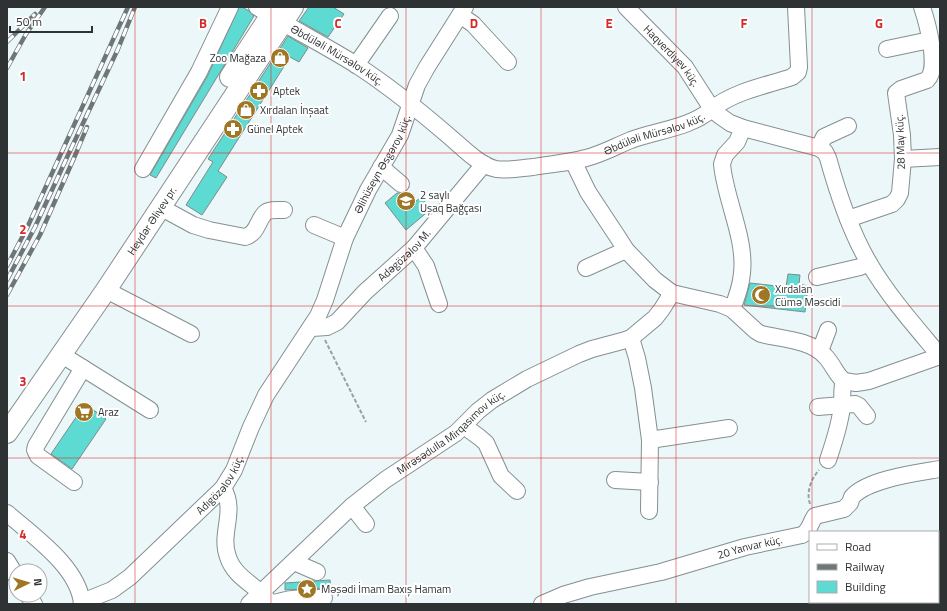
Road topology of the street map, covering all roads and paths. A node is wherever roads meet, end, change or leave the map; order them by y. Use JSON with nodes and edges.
{"nodes":[{"id":1,"x":230,"y":7,"type":"edge"},
{"id":2,"x":626,"y":7,"type":"edge"},
{"id":3,"x":796,"y":7,"type":"edge"},
{"id":4,"x":922,"y":7,"type":"edge"},
{"id":5,"x":463,"y":11,"type":"edge"},
{"id":6,"x":276,"y":12,"type":"edge"},
{"id":7,"x":390,"y":16,"type":"dead end"},
{"id":8,"x":930,"y":40,"type":"junction"},
{"id":9,"x":887,"y":49,"type":"dead end"},
{"id":10,"x":508,"y":62,"type":"dead end"},
{"id":11,"x":356,"y":65,"type":"junction"},
{"id":12,"x":410,"y":104,"type":"junction"},
{"id":13,"x":712,"y":109,"type":"junction"},
{"id":14,"x":848,"y":126,"type":"dead end"},
{"id":15,"x":743,"y":128,"type":"junction"},
{"id":16,"x":819,"y":148,"type":"junction"},
{"id":17,"x":940,"y":157,"type":"edge"},
{"id":18,"x":903,"y":159,"type":"junction"},
{"id":19,"x":573,"y":161,"type":"junction"},
{"id":20,"x":484,"y":164,"type":"junction"},
{"id":21,"x":381,"y":168,"type":"junction"},
{"id":22,"x":143,"y":169,"type":"dead end"},
{"id":23,"x":401,"y":184,"type":"dead end"},
{"id":24,"x":160,"y":207,"type":"junction"},
{"id":25,"x":284,"y":210,"type":"dead end"},
{"id":26,"x":848,"y":219,"type":"junction"},
{"id":27,"x":314,"y":224,"type":"dead end"},
{"id":28,"x":345,"y":238,"type":"junction"},
{"id":29,"x":414,"y":248,"type":"junction"},
{"id":30,"x":626,"y":250,"type":"junction"},
{"id":31,"x":869,"y":263,"type":"junction"},
{"id":32,"x":586,"y":268,"type":"dead end"},
{"id":33,"x":816,"y":277,"type":"dead end"},
{"id":34,"x":106,"y":290,"type":"junction"},
{"id":35,"x":672,"y":293,"type":"junction"},
{"id":36,"x":439,"y":304,"type":"dead end"},
{"id":37,"x":732,"y":309,"type":"junction"},
{"id":38,"x":316,"y":328,"type":"junction"},
{"id":39,"x":828,"y":330,"type":"dead end"},
{"id":40,"x":191,"y":334,"type":"dead end"},
{"id":41,"x":631,"y":338,"type":"junction"},
{"id":42,"x":820,"y":351,"type":"junction"},
{"id":43,"x":62,"y":355,"type":"junction"},
{"id":44,"x":940,"y":356,"type":"edge"},
{"id":45,"x":83,"y":368,"type":"junction"},
{"id":46,"x":844,"y":381,"type":"junction"},
{"id":47,"x":842,"y":405,"type":"junction"},
{"id":48,"x":818,"y":407,"type":"dead end"},
{"id":49,"x":150,"y":410,"type":"dead end"},
{"id":50,"x":7,"y":411,"type":"edge"},
{"id":51,"x":867,"y":416,"type":"dead end"},
{"id":52,"x":366,"y":422,"type":"dead end"},
{"id":53,"x":464,"y":426,"type":"junction"},
{"id":54,"x":729,"y":428,"type":"dead end"},
{"id":55,"x":7,"y":433,"type":"edge"},
{"id":56,"x":650,"y":440,"type":"junction"},
{"id":57,"x":828,"y":460,"type":"joint"},
{"id":58,"x":940,"y":469,"type":"edge"},
{"id":59,"x":615,"y":480,"type":"dead end"},
{"id":60,"x":74,"y":482,"type":"dead end"},
{"id":61,"x":650,"y":482,"type":"junction"},
{"id":62,"x":223,"y":488,"type":"junction"},
{"id":63,"x":517,"y":491,"type":"dead end"},
{"id":64,"x":352,"y":506,"type":"junction"},
{"id":65,"x":649,"y":511,"type":"dead end"},
{"id":66,"x":7,"y":513,"type":"edge"},
{"id":67,"x":815,"y":516,"type":"junction"},
{"id":68,"x":366,"y":524,"type":"dead end"},
{"id":69,"x":294,"y":562,"type":"junction"},
{"id":70,"x":317,"y":572,"type":"dead end"},
{"id":71,"x":324,"y":598,"type":"dead end"},
{"id":72,"x":268,"y":600,"type":"edge"},
{"id":73,"x":82,"y":603,"type":"edge"},
{"id":74,"x":249,"y":604,"type":"edge"},
{"id":75,"x":542,"y":604,"type":"edge"}],
"edges":[{"from":1,"to":22,"type":"street"},
{"from":2,"to":13,"type":"street","name":"Haqverdiyev küç."},
{"from":3,"to":13,"type":"street"},
{"from":4,"to":8,"type":"street","name":"28 May küç."},
{"from":5,"to":10,"type":"street"},
{"from":5,"to":12,"type":"street","name":"Əlihüseyn Əsgərov küç."},
{"from":6,"to":11,"type":"street","name":"Əbdüləli Mürsəlov küç."},
{"from":6,"to":24,"type":"main road","name":"Heydər Əliyev pr."},
{"from":6,"to":50,"type":"main road","name":"Heydər Əliyev pr."},
{"from":7,"to":11,"type":"street"},
{"from":8,"to":9,"type":"street"},
{"from":8,"to":18,"type":"street","name":"28 May küç."},
{"from":11,"to":12,"type":"street","name":"Əbdüləli Mürsəlov küç."},
{"from":12,"to":20,"type":"street","name":"Əbdüləli Mürsəlov küç."},
{"from":12,"to":21,"type":"street","name":"Əlihüseyn Əsgərov küç."},
{"from":13,"to":15,"type":"street","name":"Əbdüləli Mürsəlov küç."},
{"from":13,"to":19,"type":"street","name":"Əbdüləli Mürsəlov küç."},
{"from":14,"to":16,"type":"street"},
{"from":15,"to":16,"type":"street","name":"Əbdüləli Mürsəlov küç."},
{"from":15,"to":37,"type":"street"},
{"from":16,"to":26,"type":"street"},
{"from":17,"to":18,"type":"street"},
{"from":18,"to":26,"type":"street","name":"28 May küç."},
{"from":19,"to":20,"type":"street","name":"Əbdüləli Mürsəlov küç."},
{"from":19,"to":30,"type":"street"},
{"from":20,"to":29,"type":"street","name":"Adəgözəlov M."},
{"from":21,"to":23,"type":"street"},
{"from":21,"to":28,"type":"street","name":"Əlihüseyn Əsgərov küç."},
{"from":24,"to":25,"type":"street"},
{"from":24,"to":34,"type":"main road","name":"Heydər Əliyev pr."},
{"from":26,"to":31,"type":"street"},
{"from":27,"to":28,"type":"street"},
{"from":28,"to":38,"type":"street","name":"Əlihüseyn Əsgərov küç."},
{"from":29,"to":36,"type":"street"},
{"from":29,"to":38,"type":"street","name":"Adəgözəlov M."},
{"from":30,"to":32,"type":"street"},
{"from":30,"to":35,"type":"street"},
{"from":31,"to":33,"type":"street"},
{"from":31,"to":44,"type":"street"},
{"from":34,"to":40,"type":"street"},
{"from":34,"to":43,"type":"main road","name":"Heydər Əliyev pr."},
{"from":35,"to":37,"type":"street"},
{"from":35,"to":41,"type":"street","name":"Mirəsədulla Mirqasımov küç."},
{"from":37,"to":42,"type":"street"},
{"from":38,"to":52,"type":"path"},
{"from":38,"to":62,"type":"street","name":"Adıgözəlov küç."},
{"from":39,"to":42,"type":"street"},
{"from":41,"to":53,"type":"street","name":"Mirəsədulla Mirqasımov küç."},
{"from":41,"to":56,"type":"street"},
{"from":42,"to":46,"type":"street"},
{"from":43,"to":45,"type":"street"},
{"from":43,"to":55,"type":"main road","name":"Heydər Əliyev pr."},
{"from":44,"to":46,"type":"street"},
{"from":45,"to":49,"type":"street"},
{"from":45,"to":60,"type":"street"},
{"from":46,"to":47,"type":"street"},
{"from":47,"to":48,"type":"street"},
{"from":47,"to":51,"type":"street"},
{"from":47,"to":57,"type":"street"},
{"from":53,"to":63,"type":"street"},
{"from":53,"to":64,"type":"street","name":"Mirəsədulla Mirqasımov küç."},
{"from":54,"to":56,"type":"street"},
{"from":56,"to":61,"type":"street"},
{"from":57,"to":67,"type":"path"},
{"from":58,"to":67,"type":"street"},
{"from":59,"to":61,"type":"street"},
{"from":61,"to":65,"type":"street"},
{"from":62,"to":72,"type":"street"},
{"from":62,"to":73,"type":"street","name":"Adıgözəlov küç."},
{"from":64,"to":68,"type":"street"},
{"from":64,"to":69,"type":"street","name":"Mirəsədulla Mirqasımov küç."},
{"from":66,"to":73,"type":"street"},
{"from":67,"to":75,"type":"street","name":"20 Yanvar küç."},
{"from":69,"to":70,"type":"street"},
{"from":69,"to":72,"type":"street","name":"Mirəsədulla Mirqasımov küç."},
{"from":71,"to":72,"type":"street"},
{"from":72,"to":74,"type":"street","name":"Mirəsədulla Mirqasımov küç."}]}
